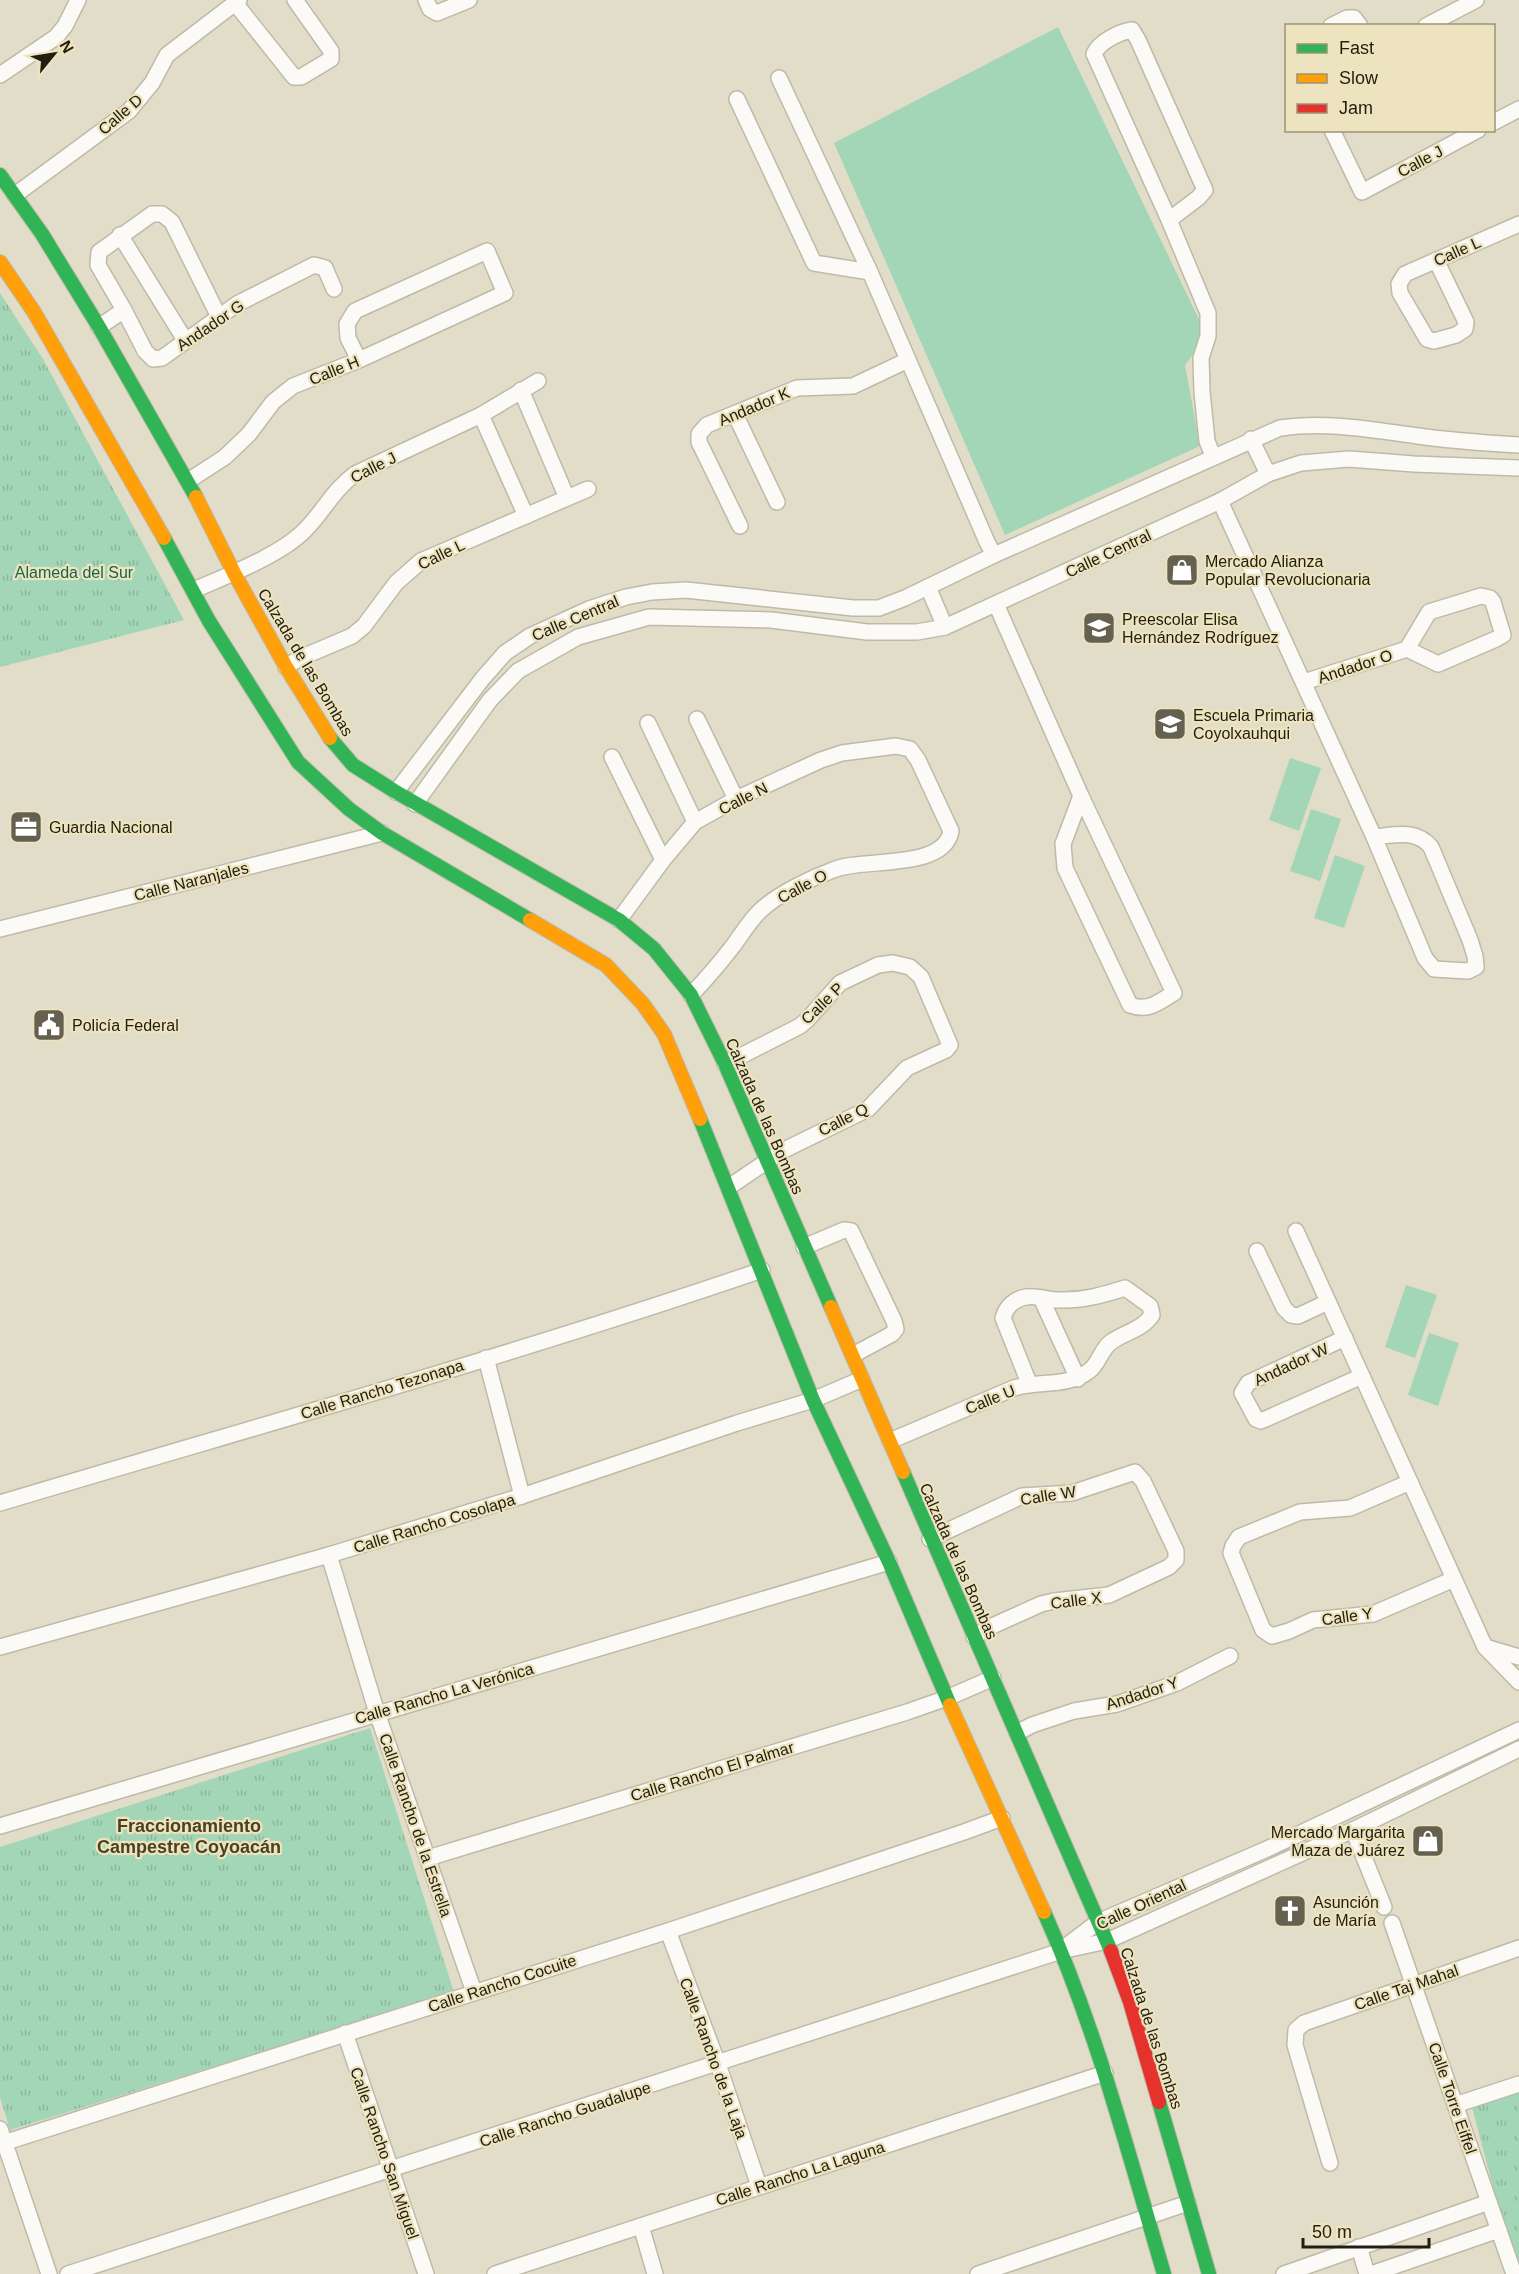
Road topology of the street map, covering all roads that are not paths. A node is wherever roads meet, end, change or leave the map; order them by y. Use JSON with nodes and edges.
{"nodes":[{"id":1,"x":78,"y":0,"type":"edge"},
{"id":2,"x":295,"y":0,"type":"edge"},
{"id":3,"x":426,"y":0,"type":"edge"},
{"id":4,"x":469,"y":0,"type":"edge"},
{"id":5,"x":1476,"y":0,"type":"edge"},
{"id":6,"x":237,"y":1,"type":"edge"},
{"id":7,"x":1335,"y":24,"type":"edge"},
{"id":8,"x":1358,"y":24,"type":"edge"},
{"id":9,"x":1430,"y":24,"type":"edge"},
{"id":10,"x":0,"y":75,"type":"edge"},
{"id":11,"x":779,"y":78,"type":"dead end"},
{"id":12,"x":737,"y":99,"type":"dead end"},
{"id":13,"x":1519,"y":109,"type":"edge"},
{"id":14,"x":1495,"y":121,"type":"edge"},
{"id":15,"x":1333,"y":132,"type":"edge"},
{"id":16,"x":1474,"y":132,"type":"edge"},
{"id":17,"x":0,"y":175,"type":"edge"},
{"id":18,"x":15,"y":195,"type":"junction"},
{"id":19,"x":1169,"y":220,"type":"junction"},
{"id":20,"x":1519,"y":224,"type":"edge"},
{"id":21,"x":120,"y":235,"type":"junction"},
{"id":22,"x":1436,"y":260,"type":"junction"},
{"id":23,"x":0,"y":262,"type":"edge"},
{"id":24,"x":870,"y":272,"type":"junction"},
{"id":25,"x":334,"y":289,"type":"dead end"},
{"id":26,"x":124,"y":310,"type":"junction"},
{"id":27,"x":219,"y":317,"type":"junction"},
{"id":28,"x":99,"y":327,"type":"junction"},
{"id":29,"x":185,"y":340,"type":"junction"},
{"id":30,"x":359,"y":360,"type":"junction"},
{"id":31,"x":908,"y":360,"type":"junction"},
{"id":32,"x":538,"y":381,"type":"dead end"},
{"id":33,"x":521,"y":390,"type":"junction"},
{"id":34,"x":735,"y":414,"type":"junction"},
{"id":35,"x":481,"y":415,"type":"junction"},
{"id":36,"x":1251,"y":439,"type":"junction"},
{"id":37,"x":1519,"y":446,"type":"edge"},
{"id":38,"x":1213,"y":456,"type":"junction"},
{"id":39,"x":1519,"y":468,"type":"edge"},
{"id":40,"x":1268,"y":474,"type":"junction"},
{"id":41,"x":188,"y":481,"type":"junction"},
{"id":42,"x":588,"y":489,"type":"dead end"},
{"id":43,"x":567,"y":498,"type":"junction"},
{"id":44,"x":1220,"y":501,"type":"junction"},
{"id":45,"x":777,"y":502,"type":"dead end"},
{"id":46,"x":526,"y":516,"type":"junction"},
{"id":47,"x":740,"y":526,"type":"dead end"},
{"id":48,"x":994,"y":555,"type":"junction"},
{"id":49,"x":234,"y":573,"type":"junction"},
{"id":50,"x":928,"y":587,"type":"junction"},
{"id":51,"x":194,"y":590,"type":"junction"},
{"id":52,"x":996,"y":604,"type":"junction"},
{"id":53,"x":945,"y":627,"type":"junction"},
{"id":54,"x":1407,"y":649,"type":"junction"},
{"id":55,"x":286,"y":667,"type":"junction"},
{"id":56,"x":1304,"y":682,"type":"junction"},
{"id":57,"x":697,"y":719,"type":"dead end"},
{"id":58,"x":648,"y":723,"type":"dead end"},
{"id":59,"x":612,"y":757,"type":"dead end"},
{"id":60,"x":396,"y":792,"type":"junction"},
{"id":61,"x":1081,"y":796,"type":"junction"},
{"id":62,"x":736,"y":800,"type":"junction"},
{"id":63,"x":415,"y":804,"type":"junction"},
{"id":64,"x":695,"y":822,"type":"junction"},
{"id":65,"x":382,"y":833,"type":"junction"},
{"id":66,"x":1374,"y":837,"type":"junction"},
{"id":67,"x":949,"y":841,"type":"joint"},
{"id":68,"x":663,"y":860,"type":"junction"},
{"id":69,"x":619,"y":920,"type":"junction"},
{"id":70,"x":0,"y":929,"type":"edge"},
{"id":71,"x":691,"y":994,"type":"junction"},
{"id":72,"x":950,"y":1046,"type":"joint"},
{"id":73,"x":725,"y":1064,"type":"junction"},
{"id":74,"x":768,"y":1161,"type":"junction"},
{"id":75,"x":729,"y":1187,"type":"junction"},
{"id":76,"x":1296,"y":1231,"type":"dead end"},
{"id":77,"x":804,"y":1247,"type":"junction"},
{"id":78,"x":1257,"y":1251,"type":"dead end"},
{"id":79,"x":762,"y":1270,"type":"junction"},
{"id":80,"x":1041,"y":1298,"type":"junction"},
{"id":81,"x":1328,"y":1302,"type":"junction"},
{"id":82,"x":1345,"y":1338,"type":"junction"},
{"id":83,"x":853,"y":1355,"type":"junction"},
{"id":84,"x":486,"y":1358,"type":"junction"},
{"id":85,"x":1362,"y":1376,"type":"junction"},
{"id":86,"x":862,"y":1379,"type":"junction"},
{"id":87,"x":1078,"y":1379,"type":"junction"},
{"id":88,"x":1029,"y":1383,"type":"junction"},
{"id":89,"x":813,"y":1400,"type":"junction"},
{"id":90,"x":890,"y":1442,"type":"junction"},
{"id":91,"x":1410,"y":1482,"type":"junction"},
{"id":92,"x":522,"y":1496,"type":"junction"},
{"id":93,"x":0,"y":1503,"type":"edge"},
{"id":94,"x":930,"y":1539,"type":"junction"},
{"id":95,"x":329,"y":1555,"type":"junction"},
{"id":96,"x":1176,"y":1560,"type":"joint"},
{"id":97,"x":889,"y":1562,"type":"junction"},
{"id":98,"x":1454,"y":1579,"type":"junction"},
{"id":99,"x":974,"y":1637,"type":"junction"},
{"id":100,"x":0,"y":1647,"type":"edge"},
{"id":101,"x":1485,"y":1647,"type":"junction"},
{"id":102,"x":1230,"y":1656,"type":"dead end"},
{"id":103,"x":1519,"y":1657,"type":"edge"},
{"id":104,"x":993,"y":1678,"type":"junction"},
{"id":105,"x":1519,"y":1682,"type":"edge"},
{"id":106,"x":947,"y":1698,"type":"junction"},
{"id":107,"x":377,"y":1713,"type":"junction"},
{"id":108,"x":1519,"y":1730,"type":"edge"},
{"id":109,"x":1017,"y":1733,"type":"junction"},
{"id":110,"x":1519,"y":1749,"type":"edge"},
{"id":111,"x":1002,"y":1818,"type":"junction"},
{"id":112,"x":0,"y":1826,"type":"edge"},
{"id":113,"x":1353,"y":1830,"type":"junction"},
{"id":114,"x":428,"y":1858,"type":"junction"},
{"id":115,"x":1384,"y":1907,"type":"dead end"},
{"id":116,"x":1098,"y":1922,"type":"junction"},
{"id":117,"x":1392,"y":1923,"type":"dead end"},
{"id":118,"x":668,"y":1931,"type":"junction"},
{"id":119,"x":1107,"y":1941,"type":"junction"},
{"id":120,"x":1519,"y":1948,"type":"edge"},
{"id":121,"x":1061,"y":1951,"type":"junction"},
{"id":122,"x":1414,"y":1984,"type":"junction"},
{"id":123,"x":474,"y":1992,"type":"junction"},
{"id":124,"x":345,"y":2033,"type":"junction"},
{"id":125,"x":718,"y":2064,"type":"junction"},
{"id":126,"x":1105,"y":2073,"type":"junction"},
{"id":127,"x":1519,"y":2084,"type":"edge"},
{"id":128,"x":1455,"y":2105,"type":"junction"},
{"id":129,"x":2,"y":2138,"type":"edge"},
{"id":130,"x":1330,"y":2163,"type":"dead end"},
{"id":131,"x":390,"y":2170,"type":"junction"},
{"id":132,"x":759,"y":2186,"type":"junction"},
{"id":133,"x":1489,"y":2202,"type":"junction"},
{"id":134,"x":1188,"y":2203,"type":"junction"},
{"id":135,"x":1148,"y":2217,"type":"junction"},
{"id":136,"x":640,"y":2226,"type":"junction"},
{"id":137,"x":1498,"y":2230,"type":"junction"},
{"id":138,"x":1359,"y":2247,"type":"junction"},
{"id":139,"x":49,"y":2274,"type":"edge"},
{"id":140,"x":68,"y":2274,"type":"edge"},
{"id":141,"x":426,"y":2274,"type":"edge"},
{"id":142,"x":495,"y":2274,"type":"edge"},
{"id":143,"x":656,"y":2274,"type":"edge"},
{"id":144,"x":978,"y":2274,"type":"edge"},
{"id":145,"x":1164,"y":2274,"type":"edge"},
{"id":146,"x":1209,"y":2274,"type":"edge"},
{"id":147,"x":1284,"y":2274,"type":"edge"},
{"id":148,"x":1369,"y":2274,"type":"edge"},
{"id":149,"x":1514,"y":2274,"type":"edge"}],
"edges":[{"from":1,"to":10,"type":"street"},
{"from":2,"to":6,"type":"street"},
{"from":3,"to":4,"type":"street"},
{"from":5,"to":9,"type":"street"},
{"from":6,"to":18,"type":"street","name":"Calle D"},
{"from":7,"to":8,"type":"street"},
{"from":11,"to":24,"type":"street"},
{"from":12,"to":24,"type":"street"},
{"from":13,"to":14,"type":"street"},
{"from":15,"to":16,"type":"street","name":"Calle J"},
{"from":17,"to":18,"type":"main road","name":"Calzada de las Bombas"},
{"from":18,"to":28,"type":"main road","name":"Calzada de las Bombas"},
{"from":19,"to":19,"type":"street"},
{"from":19,"to":38,"type":"street"},
{"from":20,"to":22,"type":"street","name":"Calle L"},
{"from":21,"to":26,"type":"street"},
{"from":21,"to":27,"type":"street"},
{"from":21,"to":29,"type":"street"},
{"from":22,"to":22,"type":"street","name":"Calle L"},
{"from":23,"to":51,"type":"main road"},
{"from":24,"to":31,"type":"street"},
{"from":25,"to":27,"type":"street","name":"Andador G"},
{"from":26,"to":28,"type":"street"},
{"from":26,"to":29,"type":"street","name":"Andador G"},
{"from":27,"to":29,"type":"street","name":"Andador G"},
{"from":28,"to":41,"type":"main road","name":"Calzada de las Bombas"},
{"from":30,"to":30,"type":"street","name":"Calle H"},
{"from":30,"to":41,"type":"street","name":"Calle H"},
{"from":31,"to":34,"type":"street","name":"Andador K"},
{"from":31,"to":48,"type":"street"},
{"from":32,"to":33,"type":"street","name":"Calle J"},
{"from":33,"to":35,"type":"street","name":"Calle J"},
{"from":33,"to":43,"type":"street"},
{"from":34,"to":45,"type":"street"},
{"from":34,"to":47,"type":"street","name":"Andador K"},
{"from":35,"to":46,"type":"street"},
{"from":35,"to":49,"type":"street","name":"Calle J"},
{"from":36,"to":37,"type":"street","name":"Calle Central"},
{"from":36,"to":38,"type":"street","name":"Calle Central"},
{"from":36,"to":40,"type":"street"},
{"from":38,"to":48,"type":"street","name":"Calle Central"},
{"from":39,"to":40,"type":"street","name":"Calle Central"},
{"from":40,"to":44,"type":"street","name":"Calle Central"},
{"from":41,"to":49,"type":"main road","name":"Calzada de las Bombas"},
{"from":42,"to":43,"type":"street","name":"Calle L"},
{"from":43,"to":46,"type":"street","name":"Calle L"},
{"from":44,"to":52,"type":"street","name":"Calle Central"},
{"from":44,"to":56,"type":"street"},
{"from":46,"to":55,"type":"street","name":"Calle L"},
{"from":48,"to":50,"type":"street","name":"Calle Central"},
{"from":49,"to":51,"type":"street","name":"Calle J"},
{"from":49,"to":55,"type":"main road","name":"Calzada de las Bombas"},
{"from":50,"to":53,"type":"street"},
{"from":50,"to":60,"type":"street","name":"Calle Central"},
{"from":51,"to":65,"type":"main road"},
{"from":52,"to":53,"type":"street","name":"Calle Central"},
{"from":52,"to":61,"type":"street"},
{"from":53,"to":63,"type":"street","name":"Calle Central"},
{"from":54,"to":54,"type":"street","name":"Andador O"},
{"from":54,"to":56,"type":"street","name":"Andador O"},
{"from":55,"to":60,"type":"main road","name":"Calzada de las Bombas"},
{"from":56,"to":66,"type":"street"},
{"from":57,"to":62,"type":"street"},
{"from":58,"to":64,"type":"street"},
{"from":59,"to":68,"type":"street"},
{"from":60,"to":63,"type":"main road","name":"Calzada de las Bombas"},
{"from":61,"to":61,"type":"street"},
{"from":62,"to":64,"type":"street","name":"Calle N"},
{"from":62,"to":67,"type":"street","name":"Calle N"},
{"from":63,"to":69,"type":"main road","name":"Calzada de las Bombas"},
{"from":64,"to":68,"type":"street","name":"Calle N"},
{"from":65,"to":70,"type":"street","name":"Calle Naranjales"},
{"from":65,"to":75,"type":"main road"},
{"from":66,"to":66,"type":"street"},
{"from":67,"to":71,"type":"street","name":"Calle O"},
{"from":68,"to":69,"type":"street","name":"Calle N"},
{"from":69,"to":71,"type":"main road","name":"Calzada de las Bombas"},
{"from":71,"to":73,"type":"main road","name":"Calzada de las Bombas"},
{"from":72,"to":73,"type":"street","name":"Calle P"},
{"from":72,"to":74,"type":"street","name":"Calle Q"},
{"from":73,"to":74,"type":"main road","name":"Calzada de las Bombas"},
{"from":74,"to":75,"type":"street","name":"Calle Q"},
{"from":74,"to":77,"type":"main road","name":"Calzada de las Bombas"},
{"from":75,"to":79,"type":"main road"},
{"from":76,"to":81,"type":"street"},
{"from":77,"to":83,"type":"main road","name":"Calzada de las Bombas"},
{"from":77,"to":83,"type":"street"},
{"from":78,"to":81,"type":"street"},
{"from":79,"to":84,"type":"street","name":"Calle Rancho Tezonapa"},
{"from":79,"to":89,"type":"main road"},
{"from":80,"to":87,"type":"street"},
{"from":80,"to":87,"type":"street"},
{"from":80,"to":88,"type":"street"},
{"from":81,"to":82,"type":"street"},
{"from":82,"to":85,"type":"street"},
{"from":82,"to":85,"type":"street","name":"Andador W"},
{"from":83,"to":86,"type":"main road","name":"Calzada de las Bombas"},
{"from":84,"to":92,"type":"street"},
{"from":84,"to":93,"type":"street","name":"Calle Rancho Tezonapa"},
{"from":85,"to":91,"type":"street"},
{"from":86,"to":89,"type":"street","name":"Calle Rancho Cosolapa"},
{"from":86,"to":90,"type":"main road","name":"Calzada de las Bombas"},
{"from":87,"to":88,"type":"street","name":"Calle U"},
{"from":88,"to":90,"type":"street","name":"Calle U"},
{"from":89,"to":92,"type":"street","name":"Calle Rancho Cosolapa"},
{"from":89,"to":97,"type":"main road"},
{"from":90,"to":94,"type":"main road","name":"Calzada de las Bombas"},
{"from":91,"to":98,"type":"street"},
{"from":91,"to":98,"type":"street","name":"Calle Y"},
{"from":92,"to":95,"type":"street","name":"Calle Rancho Cosolapa"},
{"from":94,"to":96,"type":"street","name":"Calle W"},
{"from":94,"to":99,"type":"main road","name":"Calzada de las Bombas"},
{"from":95,"to":100,"type":"street","name":"Calle Rancho Cosolapa"},
{"from":95,"to":107,"type":"street","name":"Calle Rancho de la Estrella"},
{"from":96,"to":99,"type":"street","name":"Calle X"},
{"from":97,"to":106,"type":"main road"},
{"from":97,"to":107,"type":"street","name":"Calle Rancho La Verónica"},
{"from":98,"to":101,"type":"street"},
{"from":99,"to":104,"type":"main road","name":"Calzada de las Bombas"},
{"from":101,"to":103,"type":"street"},
{"from":101,"to":105,"type":"street"},
{"from":102,"to":109,"type":"street","name":"Andador Y"},
{"from":104,"to":106,"type":"street","name":"Calle Rancho El Palmar"},
{"from":104,"to":109,"type":"main road","name":"Calzada de las Bombas"},
{"from":106,"to":111,"type":"main road"},
{"from":106,"to":114,"type":"street","name":"Calle Rancho El Palmar"},
{"from":107,"to":112,"type":"street","name":"Calle Rancho La Verónica"},
{"from":107,"to":114,"type":"street","name":"Calle Rancho de la Estrella"},
{"from":108,"to":116,"type":"street","name":"Calle Oriental"},
{"from":109,"to":116,"type":"main road","name":"Calzada de las Bombas"},
{"from":110,"to":113,"type":"street","name":"Calle Oriental"},
{"from":111,"to":118,"type":"street","name":"Calle Rancho Cocuite"},
{"from":111,"to":121,"type":"main road"},
{"from":113,"to":115,"type":"street"},
{"from":113,"to":119,"type":"street","name":"Calle Oriental"},
{"from":114,"to":123,"type":"street","name":"Calle Rancho de la Estrella"},
{"from":116,"to":119,"type":"main road","name":"Calzada de las Bombas"},
{"from":116,"to":121,"type":"street","name":"Calle Oriental"},
{"from":117,"to":122,"type":"street","name":"Calle Torre Eiffel"},
{"from":118,"to":123,"type":"street","name":"Calle Rancho Cocuite"},
{"from":118,"to":125,"type":"street","name":"Calle Rancho de la Laja"},
{"from":119,"to":121,"type":"street","name":"Calle Oriental"},
{"from":119,"to":134,"type":"main road","name":"Calzada de las Bombas"},
{"from":120,"to":122,"type":"street","name":"Calle Taj Mahal"},
{"from":121,"to":125,"type":"street","name":"Calle Rancho Guadalupe"},
{"from":121,"to":126,"type":"main road"},
{"from":122,"to":128,"type":"street","name":"Calle Torre Eiffel"},
{"from":122,"to":130,"type":"street","name":"Calle Taj Mahal"},
{"from":123,"to":124,"type":"street","name":"Calle Rancho Cocuite"},
{"from":124,"to":129,"type":"street","name":"Calle Rancho Cocuite"},
{"from":124,"to":131,"type":"street","name":"Calle Rancho San Miguel"},
{"from":125,"to":131,"type":"street","name":"Calle Rancho Guadalupe"},
{"from":125,"to":132,"type":"street","name":"Calle Rancho de la Laja"},
{"from":126,"to":132,"type":"street","name":"Calle Rancho La Laguna"},
{"from":126,"to":135,"type":"main road"},
{"from":127,"to":128,"type":"street"},
{"from":128,"to":133,"type":"street","name":"Calle Torre Eiffel"},
{"from":129,"to":139,"type":"street"},
{"from":131,"to":140,"type":"street","name":"Calle Rancho Guadalupe"},
{"from":131,"to":141,"type":"street","name":"Calle Rancho San Miguel"},
{"from":132,"to":136,"type":"street","name":"Calle Rancho La Laguna"},
{"from":133,"to":137,"type":"street","name":"Calle Torre Eiffel"},
{"from":133,"to":138,"type":"street"},
{"from":134,"to":135,"type":"street"},
{"from":134,"to":146,"type":"main road","name":"Calzada de las Bombas"},
{"from":135,"to":144,"type":"street"},
{"from":135,"to":145,"type":"main road"},
{"from":136,"to":142,"type":"street","name":"Calle Rancho La Laguna"},
{"from":136,"to":143,"type":"street"},
{"from":137,"to":148,"type":"street"},
{"from":137,"to":149,"type":"street","name":"Calle Torre Eiffel"},
{"from":138,"to":147,"type":"street"},
{"from":138,"to":148,"type":"street"}]}
